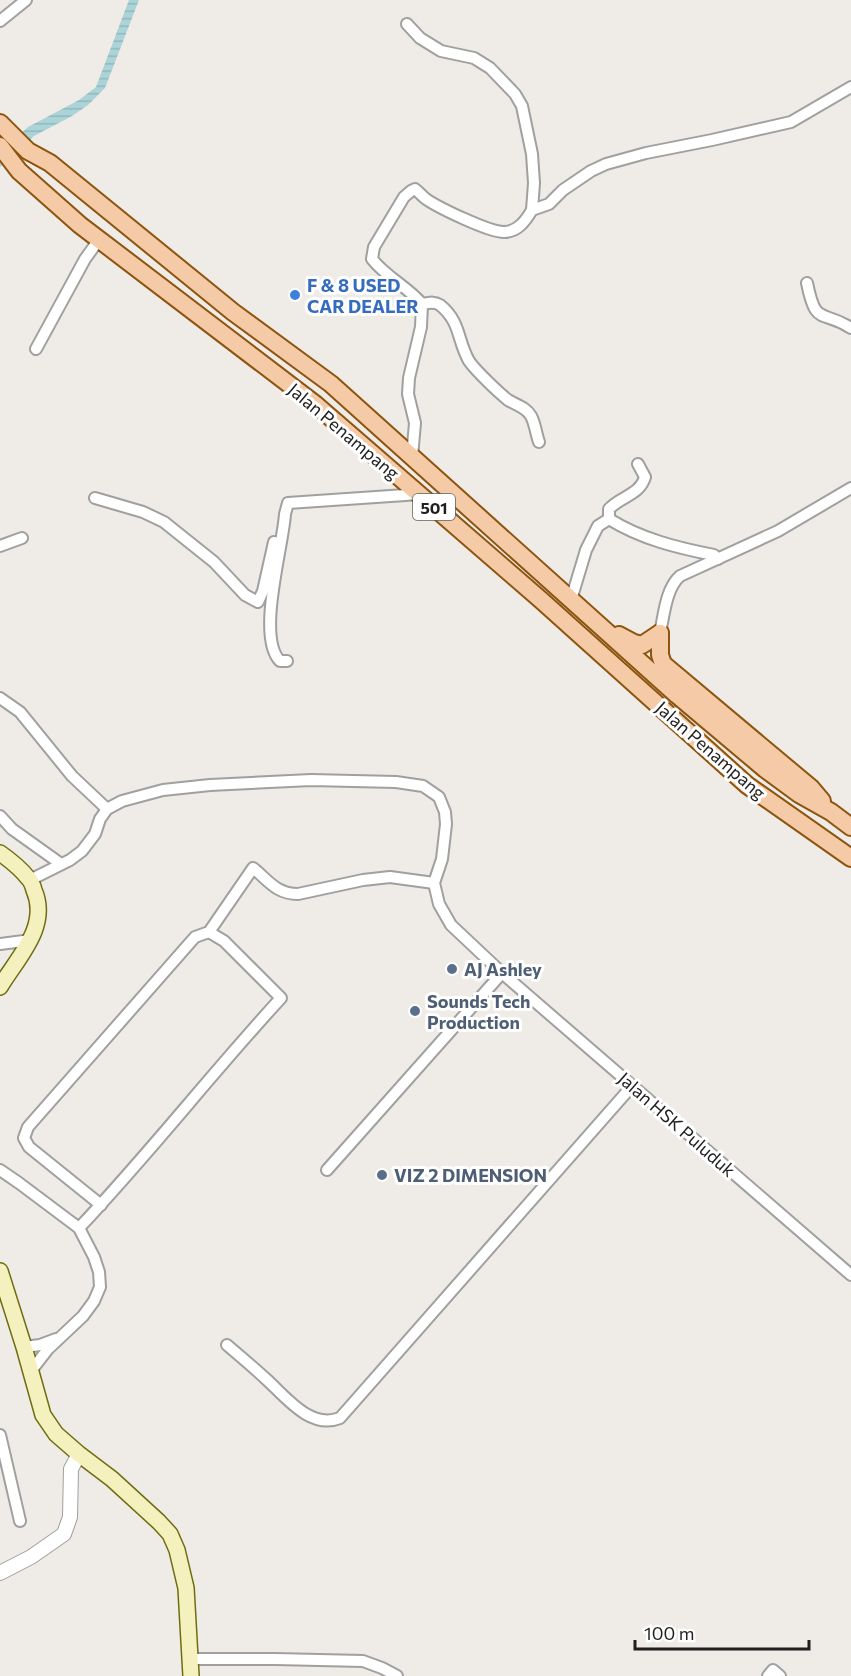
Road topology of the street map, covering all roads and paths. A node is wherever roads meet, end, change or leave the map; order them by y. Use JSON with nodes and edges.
{"nodes":[{"id":1,"x":26,"y":0,"type":"edge"},
{"id":2,"x":0,"y":21,"type":"edge"},
{"id":3,"x":407,"y":24,"type":"dead end"},
{"id":4,"x":851,"y":87,"type":"edge"},
{"id":5,"x":3,"y":127,"type":"edge"},
{"id":6,"x":0,"y":146,"type":"edge"},
{"id":7,"x":532,"y":210,"type":"junction"},
{"id":8,"x":98,"y":241,"type":"junction"},
{"id":9,"x":807,"y":283,"type":"dead end"},
{"id":10,"x":422,"y":304,"type":"junction"},
{"id":11,"x":851,"y":328,"type":"edge"},
{"id":12,"x":36,"y":350,"type":"dead end"},
{"id":13,"x":539,"y":442,"type":"dead end"},
{"id":14,"x":412,"y":457,"type":"junction"},
{"id":15,"x":638,"y":464,"type":"dead end"},
{"id":16,"x":851,"y":488,"type":"edge"},
{"id":17,"x":420,"y":494,"type":"junction"},
{"id":18,"x":95,"y":498,"type":"dead end"},
{"id":19,"x":285,"y":514,"type":"junction"},
{"id":20,"x":609,"y":519,"type":"junction"},
{"id":21,"x":22,"y":538,"type":"dead end"},
{"id":22,"x":0,"y":546,"type":"edge"},
{"id":23,"x":718,"y":559,"type":"junction"},
{"id":24,"x":571,"y":600,"type":"junction"},
{"id":25,"x":605,"y":630,"type":"junction"},
{"id":26,"x":660,"y":633,"type":"junction"},
{"id":27,"x":287,"y":661,"type":"dead end"},
{"id":28,"x":0,"y":698,"type":"edge"},
{"id":29,"x":799,"y":794,"type":"junction"},
{"id":30,"x":107,"y":809,"type":"junction"},
{"id":31,"x":831,"y":812,"type":"junction"},
{"id":32,"x":0,"y":816,"type":"edge"},
{"id":33,"x":851,"y":827,"type":"edge"},
{"id":34,"x":809,"y":828,"type":"junction"},
{"id":35,"x":0,"y":853,"type":"edge"},
{"id":36,"x":851,"y":858,"type":"edge"},
{"id":37,"x":61,"y":864,"type":"junction"},
{"id":38,"x":30,"y":880,"type":"junction"},
{"id":39,"x":434,"y":883,"type":"junction"},
{"id":40,"x":209,"y":932,"type":"junction"},
{"id":41,"x":31,"y":940,"type":"junction"},
{"id":42,"x":0,"y":944,"type":"edge"},
{"id":43,"x":502,"y":973,"type":"junction"},
{"id":44,"x":0,"y":987,"type":"edge"},
{"id":45,"x":632,"y":1086,"type":"junction"},
{"id":46,"x":0,"y":1170,"type":"edge"},
{"id":47,"x":327,"y":1170,"type":"dead end"},
{"id":48,"x":0,"y":1179,"type":"edge"},
{"id":49,"x":19,"y":1183,"type":"junction"},
{"id":50,"x":101,"y":1205,"type":"junction"},
{"id":51,"x":79,"y":1228,"type":"junction"},
{"id":52,"x":0,"y":1271,"type":"edge"},
{"id":53,"x":851,"y":1275,"type":"edge"},
{"id":54,"x":59,"y":1337,"type":"junction"},
{"id":55,"x":227,"y":1345,"type":"dead end"},
{"id":56,"x":24,"y":1347,"type":"junction"},
{"id":57,"x":30,"y":1371,"type":"junction"},
{"id":58,"x":0,"y":1435,"type":"edge"},
{"id":59,"x":79,"y":1454,"type":"junction"},
{"id":60,"x":20,"y":1521,"type":"dead end"},
{"id":61,"x":0,"y":1573,"type":"edge"},
{"id":62,"x":189,"y":1659,"type":"junction"},
{"id":63,"x":191,"y":1676,"type":"edge"},
{"id":64,"x":397,"y":1676,"type":"edge"},
{"id":65,"x":768,"y":1676,"type":"edge"},
{"id":66,"x":780,"y":1676,"type":"edge"}],
"edges":[{"from":1,"to":2,"type":"street"},
{"from":3,"to":7,"type":"street"},
{"from":4,"to":7,"type":"street"},
{"from":5,"to":14,"type":"main road","name":"Jalan Penampang","number":"501"},
{"from":6,"to":8,"type":"main road","name":"Jalan Penampang","number":"501"},
{"from":7,"to":10,"type":"street"},
{"from":8,"to":12,"type":"street"},
{"from":8,"to":17,"type":"main road","name":"Jalan Penampang","number":"501"},
{"from":9,"to":11,"type":"street"},
{"from":10,"to":13,"type":"street"},
{"from":10,"to":14,"type":"street"},
{"from":14,"to":24,"type":"main road","name":"Jalan Penampang","number":"501"},
{"from":15,"to":20,"type":"street"},
{"from":16,"to":23,"type":"street"},
{"from":17,"to":19,"type":"street"},
{"from":17,"to":34,"type":"main road","name":"Jalan Penampang","number":"501"},
{"from":18,"to":19,"type":"street"},
{"from":19,"to":27,"type":"street"},
{"from":20,"to":23,"type":"street"},
{"from":20,"to":24,"type":"street"},
{"from":21,"to":22,"type":"street"},
{"from":23,"to":26,"type":"street"},
{"from":24,"to":25,"type":"main road","name":"Jalan Penampang","number":"501"},
{"from":25,"to":26,"type":"main road"},
{"from":25,"to":29,"type":"main road","name":"Jalan Penampang","number":"501"},
{"from":26,"to":31,"type":"main road"},
{"from":28,"to":30,"type":"street"},
{"from":29,"to":31,"type":"main road","name":"Jalan Penampang","number":"501"},
{"from":29,"to":34,"type":"main road"},
{"from":30,"to":37,"type":"street"},
{"from":30,"to":39,"type":"street"},
{"from":31,"to":33,"type":"main road","name":"Jalan Penampang","number":"501"},
{"from":32,"to":37,"type":"street"},
{"from":34,"to":36,"type":"main road","name":"Jalan Penampang","number":"501"},
{"from":35,"to":38,"type":"main road"},
{"from":37,"to":38,"type":"street"},
{"from":38,"to":41,"type":"main road"},
{"from":39,"to":40,"type":"street"},
{"from":39,"to":43,"type":"street","name":"Jalan HSK Puluduk"},
{"from":40,"to":50,"type":"street"},
{"from":40,"to":50,"type":"street"},
{"from":41,"to":42,"type":"street"},
{"from":41,"to":44,"type":"main road"},
{"from":43,"to":45,"type":"street","name":"Jalan HSK Puluduk"},
{"from":43,"to":47,"type":"street"},
{"from":45,"to":53,"type":"street","name":"Jalan HSK Puluduk"},
{"from":45,"to":55,"type":"street"},
{"from":46,"to":49,"type":"street"},
{"from":48,"to":49,"type":"street"},
{"from":49,"to":51,"type":"street"},
{"from":50,"to":51,"type":"street"},
{"from":51,"to":54,"type":"street"},
{"from":52,"to":56,"type":"main road"},
{"from":54,"to":56,"type":"street"},
{"from":54,"to":57,"type":"street"},
{"from":56,"to":57,"type":"main road"},
{"from":57,"to":59,"type":"main road"},
{"from":58,"to":60,"type":"street"},
{"from":59,"to":61,"type":"street"},
{"from":59,"to":62,"type":"main road"},
{"from":62,"to":63,"type":"main road"},
{"from":62,"to":64,"type":"street"},
{"from":65,"to":66,"type":"street"}]}
